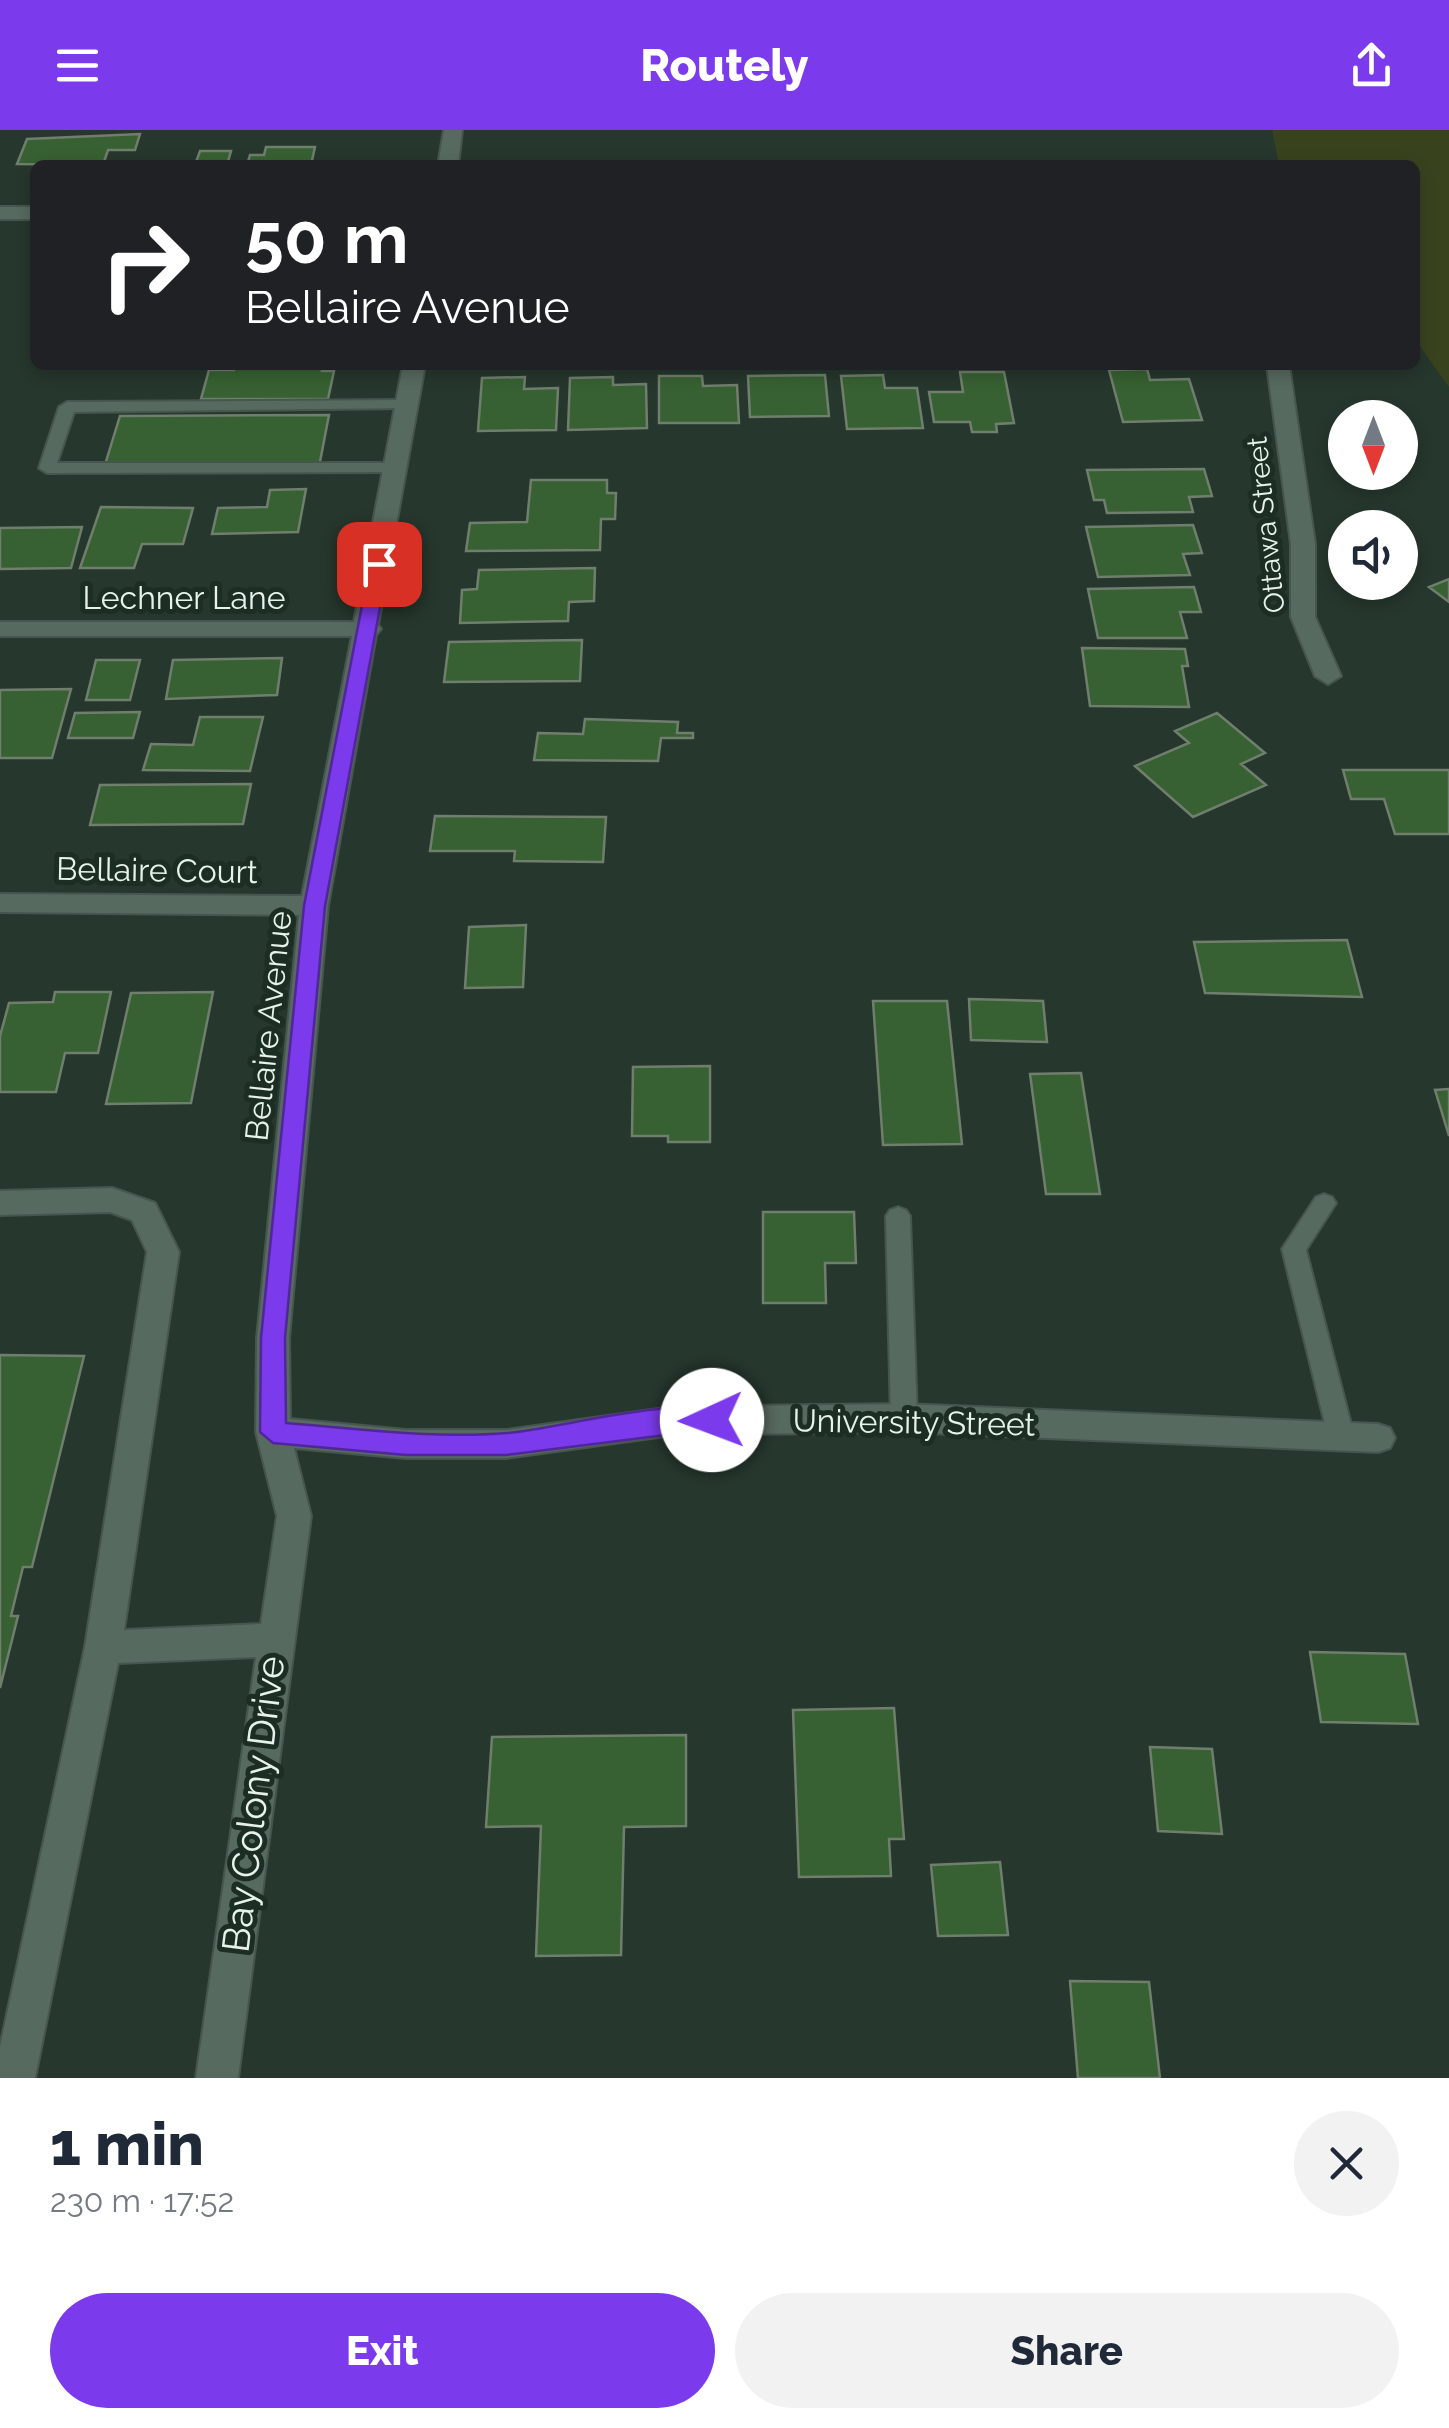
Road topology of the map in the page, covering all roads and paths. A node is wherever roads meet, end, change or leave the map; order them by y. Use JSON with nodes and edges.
{"nodes":[{"id":1,"x":453,"y":130,"type":"edge"},
{"id":2,"x":449,"y":160,"type":"edge"},
{"id":3,"x":30,"y":212,"type":"edge"},
{"id":4,"x":0,"y":213,"type":"edge"},
{"id":5,"x":413,"y":370,"type":"edge"},
{"id":6,"x":1279,"y":370,"type":"edge"},
{"id":7,"x":404,"y":405,"type":"junction"},
{"id":8,"x":395,"y":467,"type":"junction"},
{"id":9,"x":0,"y":629,"type":"edge"},
{"id":10,"x":368,"y":630,"type":"junction"},
{"id":11,"x":1328,"y":676,"type":"dead end"},
{"id":12,"x":0,"y":903,"type":"edge"},
{"id":13,"x":314,"y":906,"type":"junction"},
{"id":14,"x":0,"y":1203,"type":"edge"},
{"id":15,"x":1324,"y":1203,"type":"dead end"},
{"id":16,"x":898,"y":1216,"type":"dead end"},
{"id":17,"x":904,"y":1418,"type":"junction"},
{"id":18,"x":273,"y":1432,"type":"junction"},
{"id":19,"x":1341,"y":1436,"type":"junction"},
{"id":20,"x":1378,"y":1438,"type":"dead end"},
{"id":21,"x":280,"y":1640,"type":"junction"},
{"id":22,"x":103,"y":1647,"type":"junction"},
{"id":23,"x":14,"y":2078,"type":"edge"},
{"id":24,"x":217,"y":2078,"type":"edge"}],
"edges":[{"from":1,"to":2,"type":"street"},
{"from":3,"to":4,"type":"street"},
{"from":5,"to":7,"type":"street","name":"Bellaire Avenue"},
{"from":6,"to":11,"type":"street","name":"Ottawa Street"},
{"from":7,"to":8,"type":"street","name":"Bellaire Avenue"},
{"from":7,"to":8,"type":"lane"},
{"from":8,"to":10,"type":"street","name":"Bellaire Avenue"},
{"from":9,"to":10,"type":"street","name":"Lechner Lane"},
{"from":10,"to":13,"type":"street","name":"Bellaire Avenue"},
{"from":12,"to":13,"type":"street","name":"Bellaire Court"},
{"from":13,"to":18,"type":"street","name":"Bellaire Avenue"},
{"from":14,"to":22,"type":"street"},
{"from":15,"to":19,"type":"lane"},
{"from":16,"to":17,"type":"lane"},
{"from":17,"to":18,"type":"street","name":"University Street"},
{"from":17,"to":19,"type":"street","name":"University Street"},
{"from":18,"to":21,"type":"street","name":"Bellaire Avenue"},
{"from":19,"to":20,"type":"street","name":"University Street"},
{"from":21,"to":22,"type":"street","name":"Bay Colony Drive"},
{"from":21,"to":24,"type":"street","name":"Bay Colony Drive"},
{"from":22,"to":23,"type":"street"}]}
